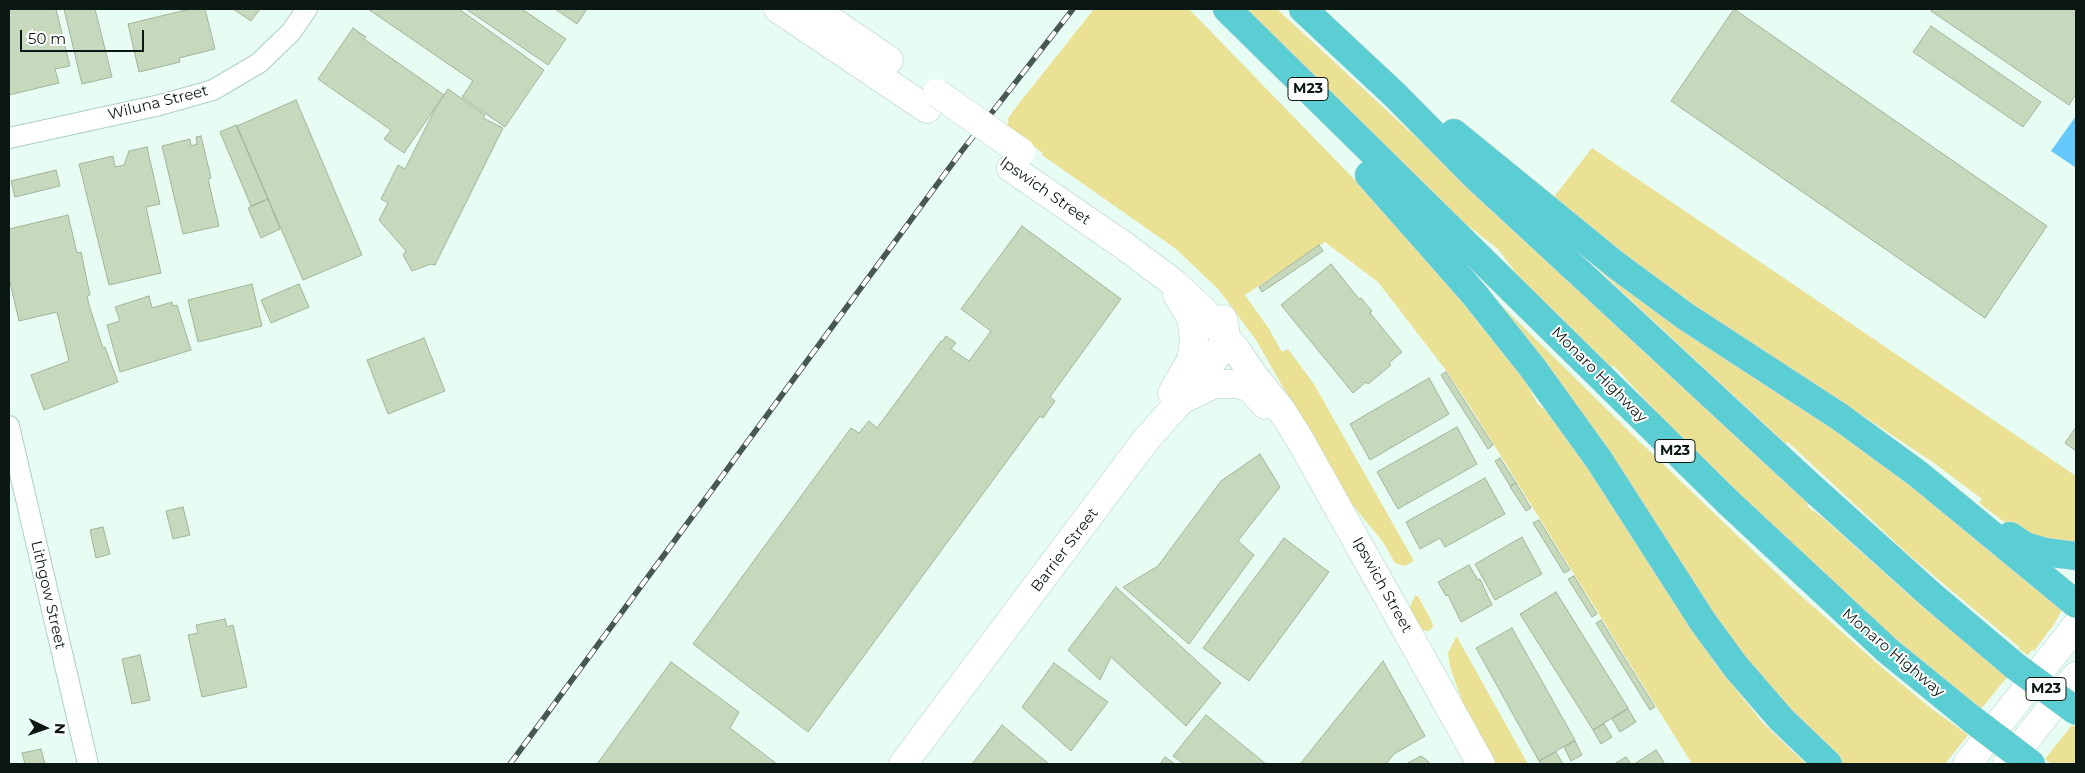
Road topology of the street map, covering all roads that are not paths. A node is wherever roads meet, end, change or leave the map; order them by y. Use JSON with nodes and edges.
{"nodes":[{"id":1,"x":307,"y":9,"type":"edge"},
{"id":2,"x":778,"y":9,"type":"edge"},
{"id":3,"x":814,"y":9,"type":"edge"},
{"id":4,"x":1207,"y":9,"type":"edge"},
{"id":5,"x":1227,"y":9,"type":"edge"},
{"id":6,"x":1303,"y":9,"type":"edge"},
{"id":7,"x":1395,"y":95,"type":"junction"},
{"id":8,"x":932,"y":101,"type":"junction"},
{"id":9,"x":9,"y":138,"type":"edge"},
{"id":10,"x":1016,"y":160,"type":"junction"},
{"id":11,"x":1146,"y":262,"type":"junction"},
{"id":12,"x":1212,"y":296,"type":"junction"},
{"id":13,"x":1225,"y":335,"type":"junction"},
{"id":14,"x":1182,"y":401,"type":"junction"},
{"id":15,"x":1280,"y":408,"type":"junction"},
{"id":16,"x":9,"y":426,"type":"edge"},
{"id":17,"x":1299,"y":438,"type":"junction"},
{"id":18,"x":1145,"y":441,"type":"junction"},
{"id":19,"x":1952,"y":500,"type":"junction"},
{"id":20,"x":2076,"y":556,"type":"edge"},
{"id":21,"x":2076,"y":604,"type":"edge"},
{"id":22,"x":2076,"y":626,"type":"edge"},
{"id":23,"x":2076,"y":676,"type":"edge"},
{"id":24,"x":2076,"y":711,"type":"edge"},
{"id":25,"x":88,"y":764,"type":"edge"},
{"id":26,"x":903,"y":764,"type":"edge"},
{"id":27,"x":1481,"y":764,"type":"edge"},
{"id":28,"x":1828,"y":764,"type":"edge"},
{"id":29,"x":1967,"y":764,"type":"edge"},
{"id":30,"x":2007,"y":764,"type":"edge"},
{"id":31,"x":2031,"y":764,"type":"edge"}],
"edges":[{"from":1,"to":9,"type":"street","name":"Wiluna Street"},
{"from":2,"to":8,"type":"main road","name":"Ipswich Street"},
{"from":3,"to":8,"type":"main road","name":"Ipswich Street"},
{"from":4,"to":28,"type":"highway"},
{"from":5,"to":31,"type":"highway","name":"Monaro Highway","number":"M23","bridge":true},
{"from":6,"to":7,"type":"highway","number":"M23"},
{"from":7,"to":19,"type":"highway"},
{"from":7,"to":24,"type":"highway","number":"M23","bridge":true},
{"from":8,"to":10,"type":"main road","name":"Ipswich Street"},
{"from":10,"to":11,"type":"main road","name":"Ipswich Street"},
{"from":10,"to":12,"type":"main road","name":"Ipswich Street"},
{"from":11,"to":13,"type":"main road","name":"Ipswich Street"},
{"from":11,"to":18,"type":"main road"},
{"from":12,"to":13,"type":"main road"},
{"from":12,"to":15,"type":"main road","name":"Ipswich Street"},
{"from":13,"to":14,"type":"main road","name":"Barrier Street"},
{"from":13,"to":15,"type":"main road","name":"Ipswich Street"},
{"from":14,"to":17,"type":"main road"},
{"from":14,"to":18,"type":"main road","name":"Barrier Street"},
{"from":15,"to":17,"type":"main road","name":"Ipswich Street"},
{"from":16,"to":25,"type":"street","name":"Lithgow Street"},
{"from":17,"to":27,"type":"main road","name":"Ipswich Street"},
{"from":18,"to":26,"type":"main road","name":"Barrier Street"},
{"from":19,"to":20,"type":"highway"},
{"from":19,"to":21,"type":"highway"},
{"from":22,"to":29,"type":"main road"},
{"from":23,"to":30,"type":"main road"}]}
